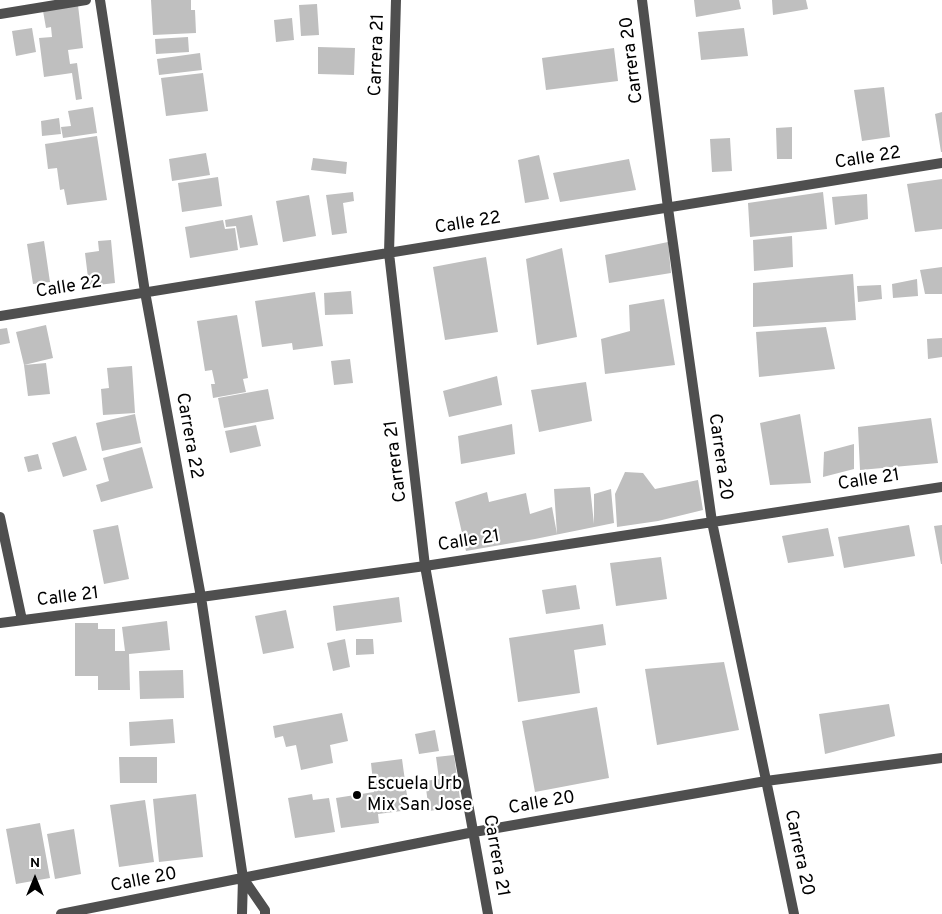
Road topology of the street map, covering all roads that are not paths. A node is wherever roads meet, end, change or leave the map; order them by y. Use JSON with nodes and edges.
{"nodes":[{"id":1,"x":86,"y":0,"type":"edge"},
{"id":2,"x":100,"y":0,"type":"edge"},
{"id":3,"x":396,"y":0,"type":"edge"},
{"id":4,"x":642,"y":0,"type":"edge"},
{"id":5,"x":0,"y":14,"type":"edge"},
{"id":6,"x":942,"y":164,"type":"edge"},
{"id":7,"x":668,"y":208,"type":"junction"},
{"id":8,"x":389,"y":253,"type":"junction"},
{"id":9,"x":145,"y":292,"type":"junction"},
{"id":10,"x":0,"y":316,"type":"edge"},
{"id":11,"x":942,"y":486,"type":"edge"},
{"id":12,"x":0,"y":517,"type":"edge"},
{"id":13,"x":712,"y":522,"type":"junction"},
{"id":14,"x":425,"y":566,"type":"junction"},
{"id":15,"x":201,"y":597,"type":"junction"},
{"id":16,"x":22,"y":620,"type":"junction"},
{"id":17,"x":0,"y":623,"type":"edge"},
{"id":18,"x":942,"y":758,"type":"edge"},
{"id":19,"x":766,"y":781,"type":"junction"},
{"id":20,"x":474,"y":832,"type":"junction"},
{"id":21,"x":243,"y":878,"type":"junction"},
{"id":22,"x":61,"y":914,"type":"edge"},
{"id":23,"x":242,"y":914,"type":"edge"},
{"id":24,"x":266,"y":914,"type":"edge"},
{"id":25,"x":488,"y":914,"type":"edge"},
{"id":26,"x":794,"y":914,"type":"edge"}],
"edges":[{"from":1,"to":5,"type":"street"},
{"from":2,"to":9,"type":"street","name":"Carrera 22"},
{"from":3,"to":8,"type":"street","name":"Carrera 21"},
{"from":4,"to":7,"type":"street","name":"Carrera 20"},
{"from":6,"to":7,"type":"street","name":"Calle 22"},
{"from":7,"to":8,"type":"street","name":"Calle 22"},
{"from":7,"to":13,"type":"street","name":"Carrera 20"},
{"from":8,"to":9,"type":"street","name":"Calle 22"},
{"from":8,"to":14,"type":"street","name":"Carrera 21"},
{"from":9,"to":10,"type":"street","name":"Calle 22"},
{"from":9,"to":15,"type":"street","name":"Carrera 22"},
{"from":11,"to":13,"type":"street","name":"Calle 21"},
{"from":12,"to":16,"type":"street"},
{"from":13,"to":14,"type":"street","name":"Calle 21"},
{"from":13,"to":19,"type":"street","name":"Carrera 20"},
{"from":14,"to":15,"type":"street","name":"Calle 21"},
{"from":14,"to":20,"type":"street","name":"Carrera 21"},
{"from":15,"to":16,"type":"street","name":"Calle 21"},
{"from":15,"to":21,"type":"street","name":"Carrera 22"},
{"from":16,"to":17,"type":"street","name":"Calle 21"},
{"from":18,"to":19,"type":"street","name":"Calle 20"},
{"from":19,"to":20,"type":"street","name":"Calle 20"},
{"from":19,"to":26,"type":"street","name":"Carrera 20"},
{"from":20,"to":21,"type":"street","name":"Calle 20"},
{"from":20,"to":25,"type":"street","name":"Carrera 21"},
{"from":21,"to":22,"type":"street","name":"Calle 20"},
{"from":21,"to":23,"type":"street","name":"Carrera 22"},
{"from":21,"to":24,"type":"street","name":"Carrera 22"}]}
